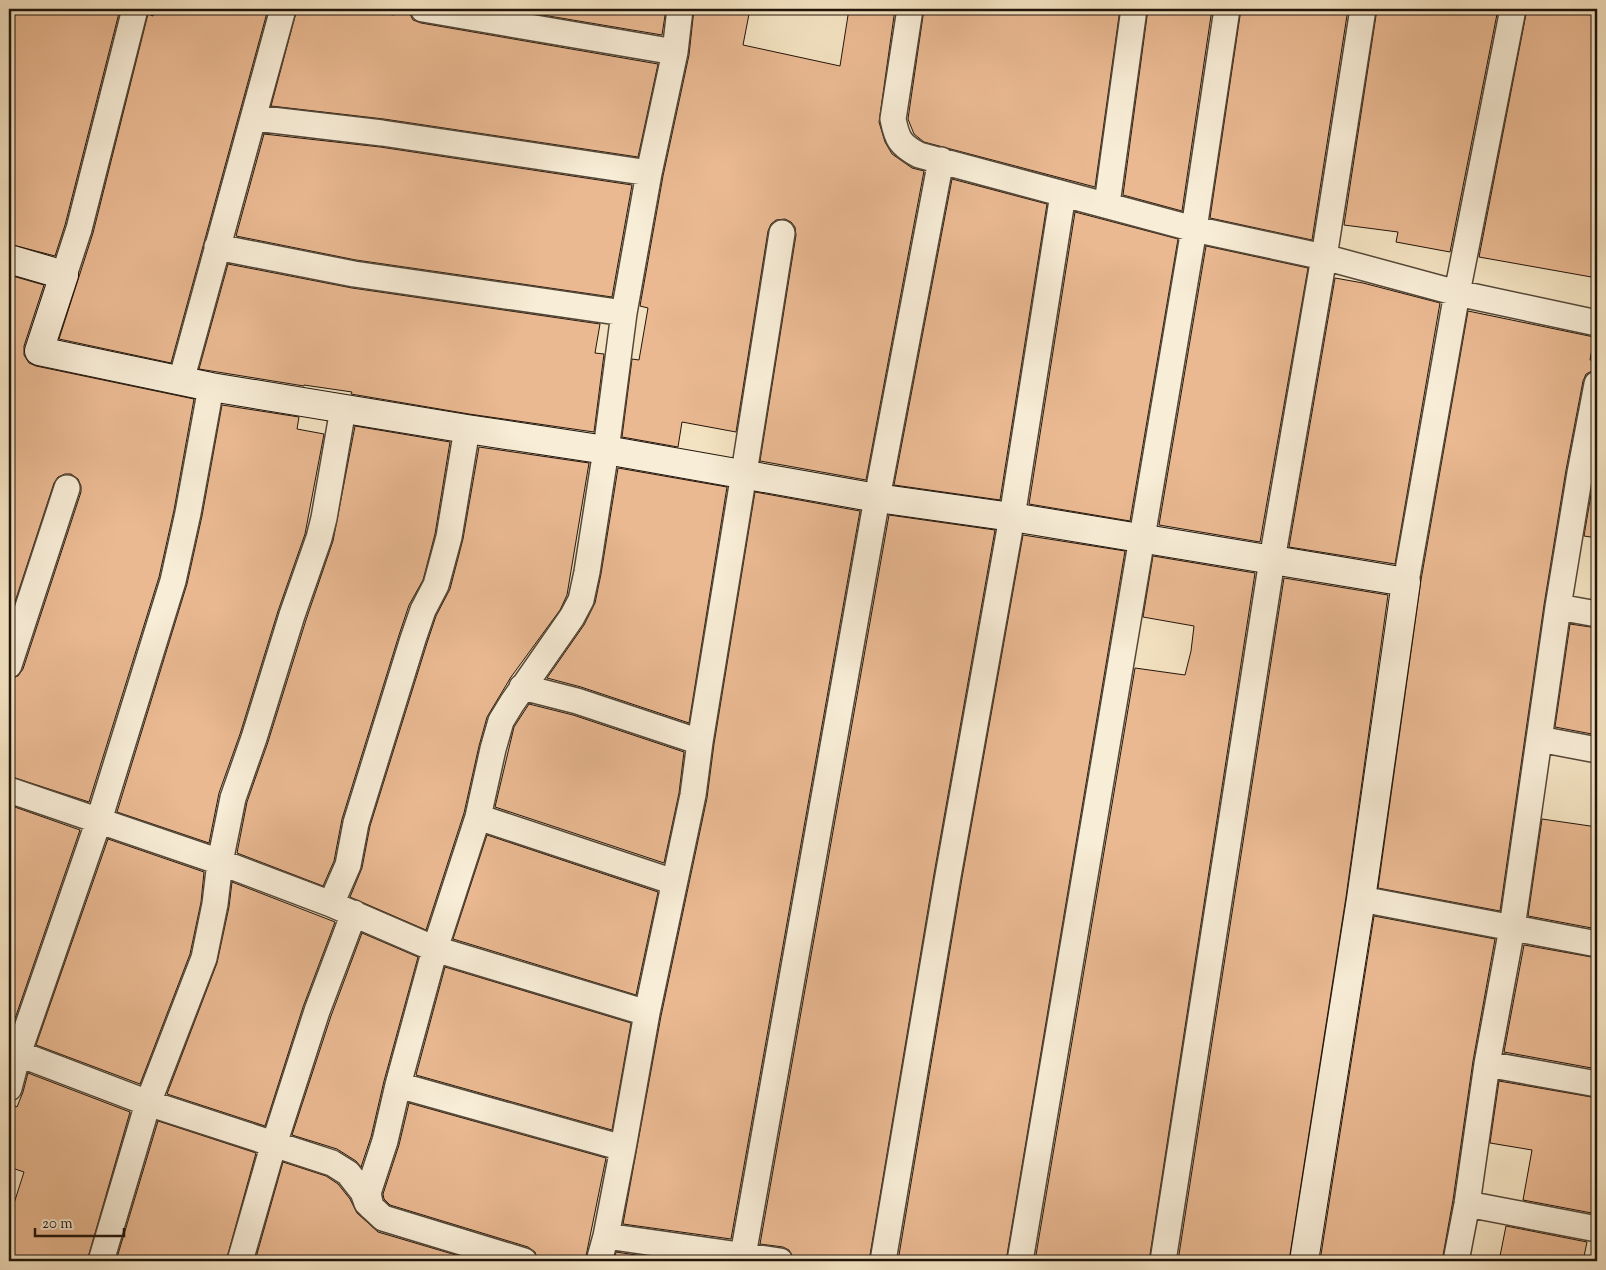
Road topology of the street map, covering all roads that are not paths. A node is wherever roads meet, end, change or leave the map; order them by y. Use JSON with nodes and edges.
{"nodes":[{"id":1,"x":135,"y":9,"type":"edge"},
{"id":2,"x":283,"y":9,"type":"edge"},
{"id":3,"x":423,"y":9,"type":"edge"},
{"id":4,"x":680,"y":9,"type":"edge"},
{"id":5,"x":910,"y":9,"type":"edge"},
{"id":6,"x":1134,"y":9,"type":"edge"},
{"id":7,"x":1227,"y":9,"type":"edge"},
{"id":8,"x":1363,"y":9,"type":"edge"},
{"id":9,"x":1513,"y":9,"type":"edge"},
{"id":10,"x":675,"y":52,"type":"junction"},
{"id":11,"x":254,"y":118,"type":"junction"},
{"id":12,"x":941,"y":160,"type":"junction"},
{"id":13,"x":649,"y":173,"type":"junction"},
{"id":14,"x":1063,"y":194,"type":"junction"},
{"id":15,"x":1107,"y":204,"type":"junction"},
{"id":16,"x":1194,"y":229,"type":"junction"},
{"id":17,"x":782,"y":233,"type":"dead end"},
{"id":18,"x":217,"y":247,"type":"junction"},
{"id":19,"x":1324,"y":258,"type":"junction"},
{"id":20,"x":9,"y":259,"type":"edge"},
{"id":21,"x":64,"y":275,"type":"junction"},
{"id":22,"x":1457,"y":293,"type":"junction"},
{"id":23,"x":624,"y":313,"type":"junction"},
{"id":24,"x":1597,"y":323,"type":"edge"},
{"id":25,"x":181,"y":381,"type":"junction"},
{"id":26,"x":1597,"y":384,"type":"edge"},
{"id":27,"x":211,"y":387,"type":"junction"},
{"id":28,"x":343,"y":409,"type":"junction"},
{"id":29,"x":467,"y":429,"type":"junction"},
{"id":30,"x":606,"y":450,"type":"junction"},
{"id":31,"x":744,"y":473,"type":"junction"},
{"id":32,"x":1589,"y":474,"type":"edge"},
{"id":33,"x":67,"y":488,"type":"dead end"},
{"id":34,"x":877,"y":498,"type":"junction"},
{"id":35,"x":1012,"y":517,"type":"junction"},
{"id":36,"x":1142,"y":538,"type":"junction"},
{"id":37,"x":1272,"y":560,"type":"junction"},
{"id":38,"x":1406,"y":582,"type":"junction"},
{"id":39,"x":1558,"y":607,"type":"junction"},
{"id":40,"x":1597,"y":614,"type":"edge"},
{"id":41,"x":9,"y":665,"type":"edge"},
{"id":42,"x":522,"y":687,"type":"junction"},
{"id":43,"x":1539,"y":739,"type":"junction"},
{"id":44,"x":700,"y":742,"type":"junction"},
{"id":45,"x":1597,"y":750,"type":"edge"},
{"id":46,"x":9,"y":790,"type":"edge"},
{"id":47,"x":478,"y":817,"type":"junction"},
{"id":48,"x":99,"y":820,"type":"junction"},
{"id":49,"x":220,"y":862,"type":"junction"},
{"id":50,"x":674,"y":882,"type":"junction"},
{"id":51,"x":1361,"y":899,"type":"junction"},
{"id":52,"x":331,"y":904,"type":"junction"},
{"id":53,"x":354,"y":913,"type":"junction"},
{"id":54,"x":1512,"y":928,"type":"junction"},
{"id":55,"x":1597,"y":944,"type":"edge"},
{"id":56,"x":435,"y":949,"type":"junction"},
{"id":57,"x":647,"y":1014,"type":"junction"},
{"id":58,"x":14,"y":1052,"type":"edge"},
{"id":59,"x":1487,"y":1064,"type":"junction"},
{"id":60,"x":1597,"y":1084,"type":"edge"},
{"id":61,"x":398,"y":1085,"type":"junction"},
{"id":62,"x":9,"y":1088,"type":"edge"},
{"id":63,"x":148,"y":1104,"type":"junction"},
{"id":64,"x":275,"y":1145,"type":"junction"},
{"id":65,"x":623,"y":1148,"type":"junction"},
{"id":66,"x":1467,"y":1204,"type":"junction"},
{"id":67,"x":372,"y":1207,"type":"junction"},
{"id":68,"x":1597,"y":1229,"type":"edge"},
{"id":69,"x":606,"y":1236,"type":"junction"},
{"id":70,"x":742,"y":1259,"type":"edge"},
{"id":71,"x":101,"y":1261,"type":"edge"},
{"id":72,"x":240,"y":1261,"type":"edge"},
{"id":73,"x":524,"y":1261,"type":"edge"},
{"id":74,"x":600,"y":1261,"type":"edge"},
{"id":75,"x":780,"y":1261,"type":"edge"},
{"id":76,"x":883,"y":1261,"type":"edge"},
{"id":77,"x":1020,"y":1261,"type":"edge"},
{"id":78,"x":1163,"y":1261,"type":"edge"},
{"id":79,"x":1304,"y":1261,"type":"edge"},
{"id":80,"x":1456,"y":1261,"type":"edge"}],
"edges":[{"from":1,"to":21,"type":"street"},
{"from":2,"to":11,"type":"street"},
{"from":3,"to":10,"type":"street"},
{"from":4,"to":10,"type":"street"},
{"from":5,"to":12,"type":"street"},
{"from":6,"to":15,"type":"street"},
{"from":7,"to":16,"type":"street"},
{"from":8,"to":19,"type":"street"},
{"from":9,"to":22,"type":"street"},
{"from":10,"to":13,"type":"street"},
{"from":11,"to":13,"type":"street"},
{"from":11,"to":18,"type":"street"},
{"from":12,"to":14,"type":"street"},
{"from":12,"to":34,"type":"street"},
{"from":13,"to":23,"type":"street"},
{"from":14,"to":15,"type":"street"},
{"from":14,"to":35,"type":"street"},
{"from":15,"to":16,"type":"street"},
{"from":16,"to":19,"type":"street"},
{"from":16,"to":36,"type":"street"},
{"from":17,"to":31,"type":"street"},
{"from":18,"to":23,"type":"street"},
{"from":18,"to":25,"type":"street"},
{"from":19,"to":22,"type":"street"},
{"from":19,"to":37,"type":"street"},
{"from":20,"to":21,"type":"street"},
{"from":21,"to":25,"type":"street"},
{"from":22,"to":24,"type":"street"},
{"from":22,"to":38,"type":"street"},
{"from":23,"to":30,"type":"street"},
{"from":25,"to":27,"type":"street"},
{"from":26,"to":32,"type":"street"},
{"from":27,"to":28,"type":"street"},
{"from":27,"to":48,"type":"street"},
{"from":28,"to":29,"type":"street"},
{"from":28,"to":49,"type":"street"},
{"from":29,"to":30,"type":"street"},
{"from":29,"to":52,"type":"street"},
{"from":30,"to":31,"type":"street"},
{"from":30,"to":42,"type":"street"},
{"from":31,"to":34,"type":"street"},
{"from":31,"to":44,"type":"street"},
{"from":32,"to":39,"type":"street"},
{"from":33,"to":41,"type":"street"},
{"from":34,"to":35,"type":"street"},
{"from":34,"to":70,"type":"street"},
{"from":35,"to":36,"type":"street"},
{"from":35,"to":76,"type":"street"},
{"from":36,"to":37,"type":"street"},
{"from":36,"to":77,"type":"street"},
{"from":37,"to":38,"type":"street"},
{"from":37,"to":78,"type":"street"},
{"from":38,"to":51,"type":"street"},
{"from":39,"to":40,"type":"street"},
{"from":39,"to":43,"type":"street"},
{"from":42,"to":44,"type":"street"},
{"from":42,"to":47,"type":"street"},
{"from":43,"to":45,"type":"street"},
{"from":43,"to":54,"type":"street"},
{"from":44,"to":50,"type":"street"},
{"from":46,"to":48,"type":"street"},
{"from":47,"to":50,"type":"street"},
{"from":47,"to":56,"type":"street"},
{"from":48,"to":49,"type":"street"},
{"from":48,"to":58,"type":"street"},
{"from":49,"to":52,"type":"street"},
{"from":49,"to":63,"type":"street"},
{"from":50,"to":57,"type":"street"},
{"from":51,"to":54,"type":"street"},
{"from":51,"to":79,"type":"street"},
{"from":52,"to":53,"type":"street"},
{"from":53,"to":56,"type":"street"},
{"from":53,"to":64,"type":"street"},
{"from":54,"to":55,"type":"street"},
{"from":54,"to":59,"type":"street"},
{"from":56,"to":57,"type":"street"},
{"from":56,"to":61,"type":"street"},
{"from":57,"to":65,"type":"street"},
{"from":58,"to":62,"type":"street"},
{"from":58,"to":63,"type":"street"},
{"from":59,"to":60,"type":"street"},
{"from":59,"to":66,"type":"street"},
{"from":61,"to":65,"type":"street"},
{"from":61,"to":67,"type":"street"},
{"from":63,"to":64,"type":"street"},
{"from":63,"to":71,"type":"street"},
{"from":64,"to":67,"type":"street"},
{"from":64,"to":72,"type":"street"},
{"from":65,"to":69,"type":"street"},
{"from":66,"to":68,"type":"street"},
{"from":66,"to":80,"type":"street"},
{"from":67,"to":73,"type":"street"},
{"from":69,"to":70,"type":"street"},
{"from":69,"to":74,"type":"street"},
{"from":70,"to":75,"type":"street"}]}
